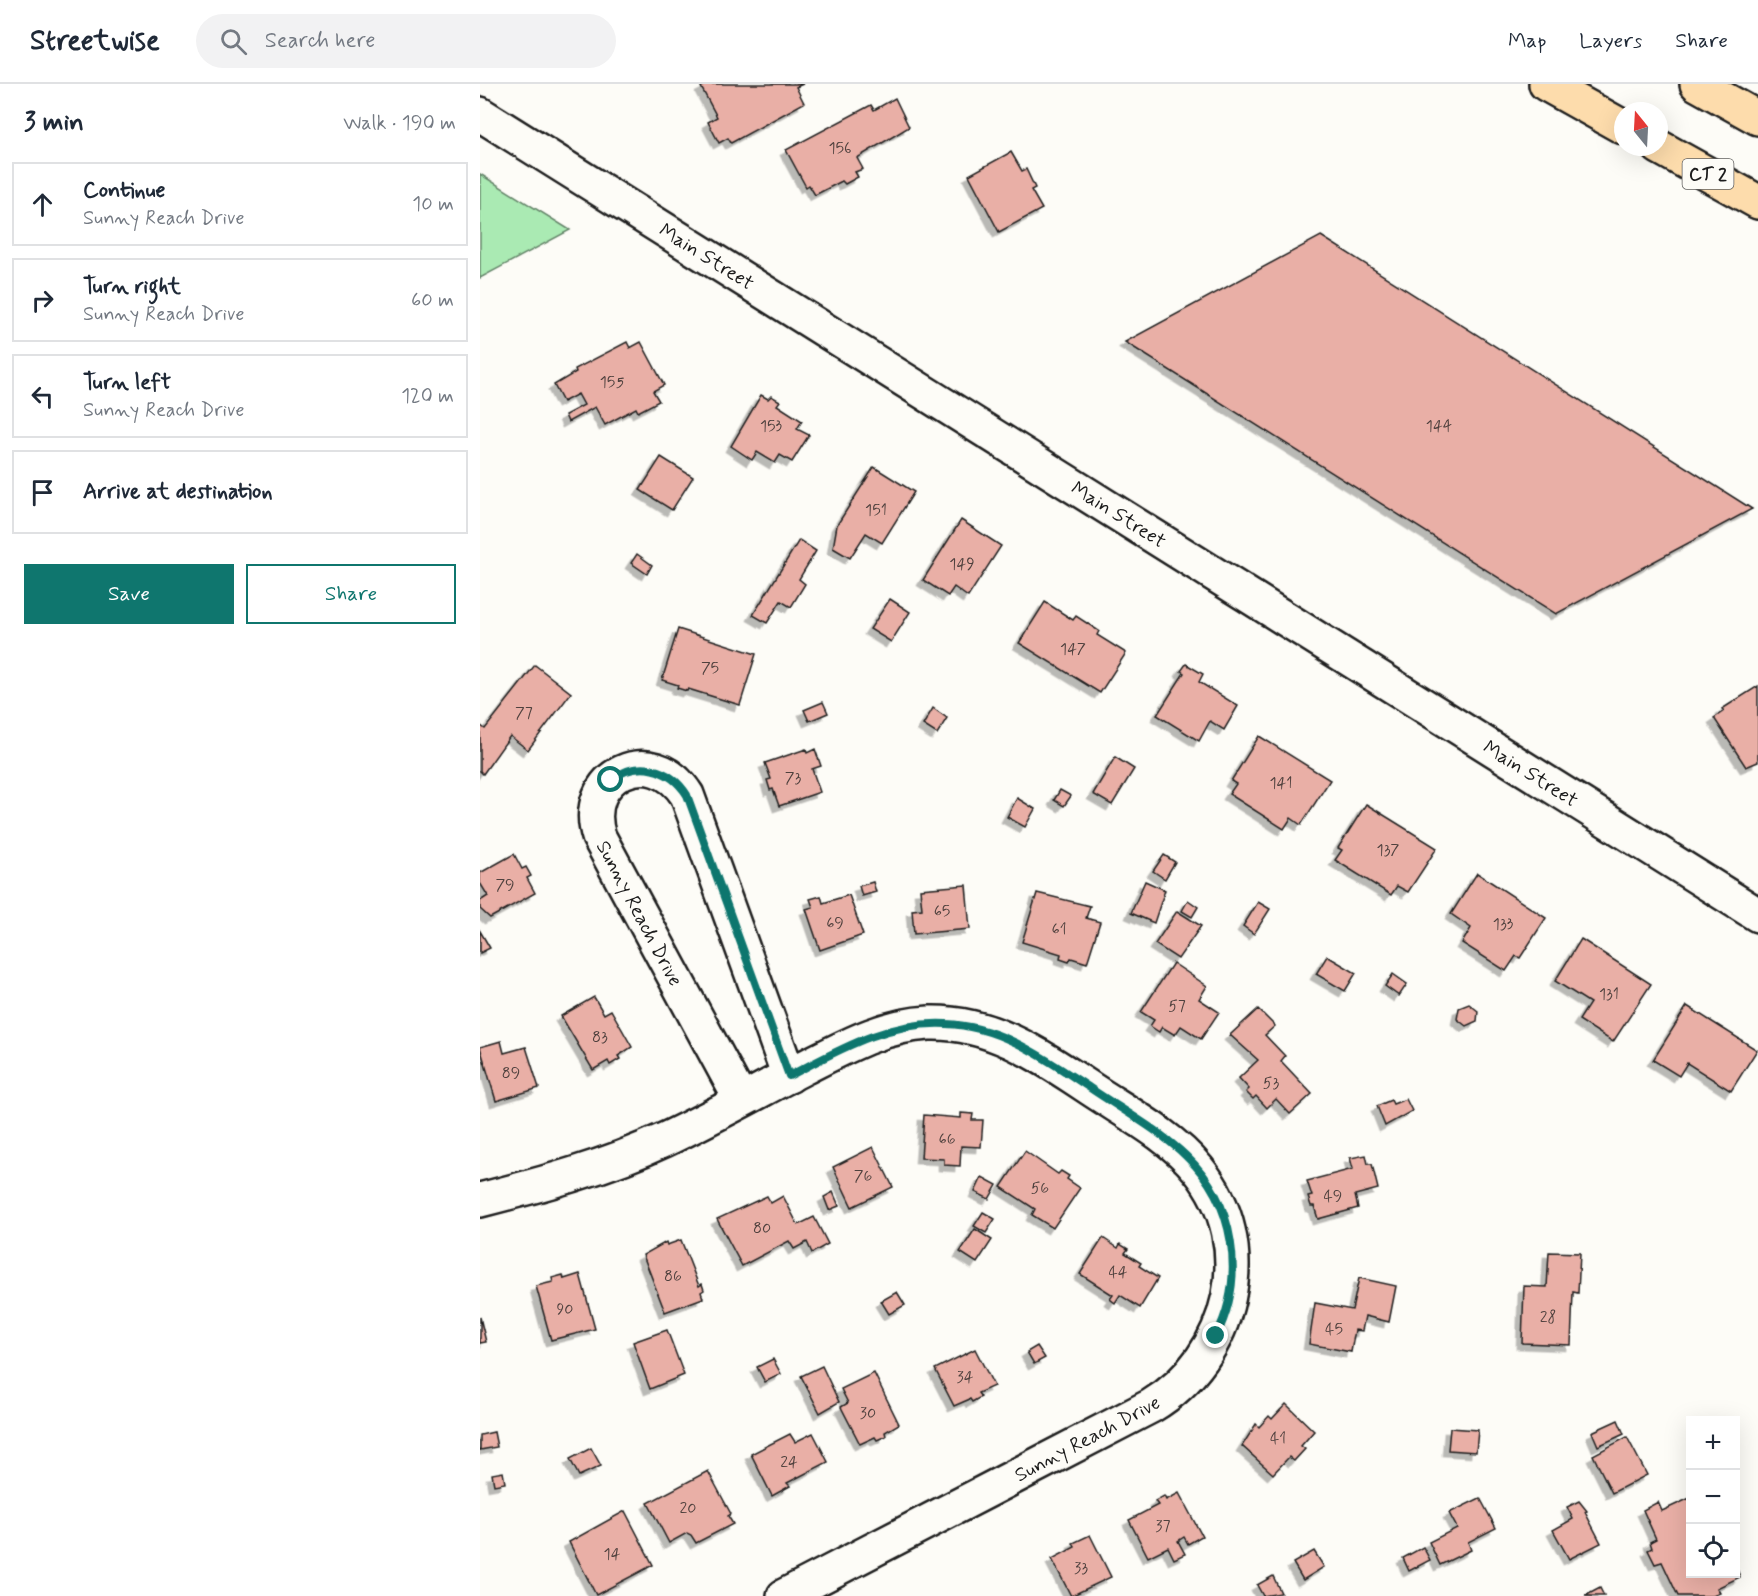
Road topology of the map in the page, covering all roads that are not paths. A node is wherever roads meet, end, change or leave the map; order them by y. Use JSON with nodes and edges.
{"nodes":[{"id":1,"x":1546,"y":84,"type":"edge"},
{"id":2,"x":1697,"y":84,"type":"edge"},
{"id":3,"x":480,"y":114,"type":"edge"},
{"id":4,"x":1758,"y":118,"type":"edge"},
{"id":5,"x":1614,"y":122,"type":"edge"},
{"id":6,"x":1668,"y":152,"type":"edge"},
{"id":7,"x":1758,"y":202,"type":"edge"},
{"id":8,"x":1758,"y":915,"type":"edge"},
{"id":9,"x":789,"y":1076,"type":"junction"},
{"id":10,"x":741,"y":1100,"type":"junction"},
{"id":11,"x":480,"y":1200,"type":"edge"},
{"id":12,"x":784,"y":1596,"type":"edge"}],
"edges":[{"from":1,"to":5,"type":"highway"},
{"from":2,"to":4,"type":"highway"},
{"from":3,"to":8,"type":"street","name":"Main Street"},
{"from":6,"to":7,"type":"highway","number":"CT 2"},
{"from":9,"to":10,"type":"street","name":"Sunny Reach Drive"},
{"from":9,"to":10,"type":"street","name":"Sunny Reach Drive"},
{"from":9,"to":12,"type":"street","name":"Sunny Reach Drive"},
{"from":10,"to":11,"type":"street","name":"Sunny Reach Drive"}]}
